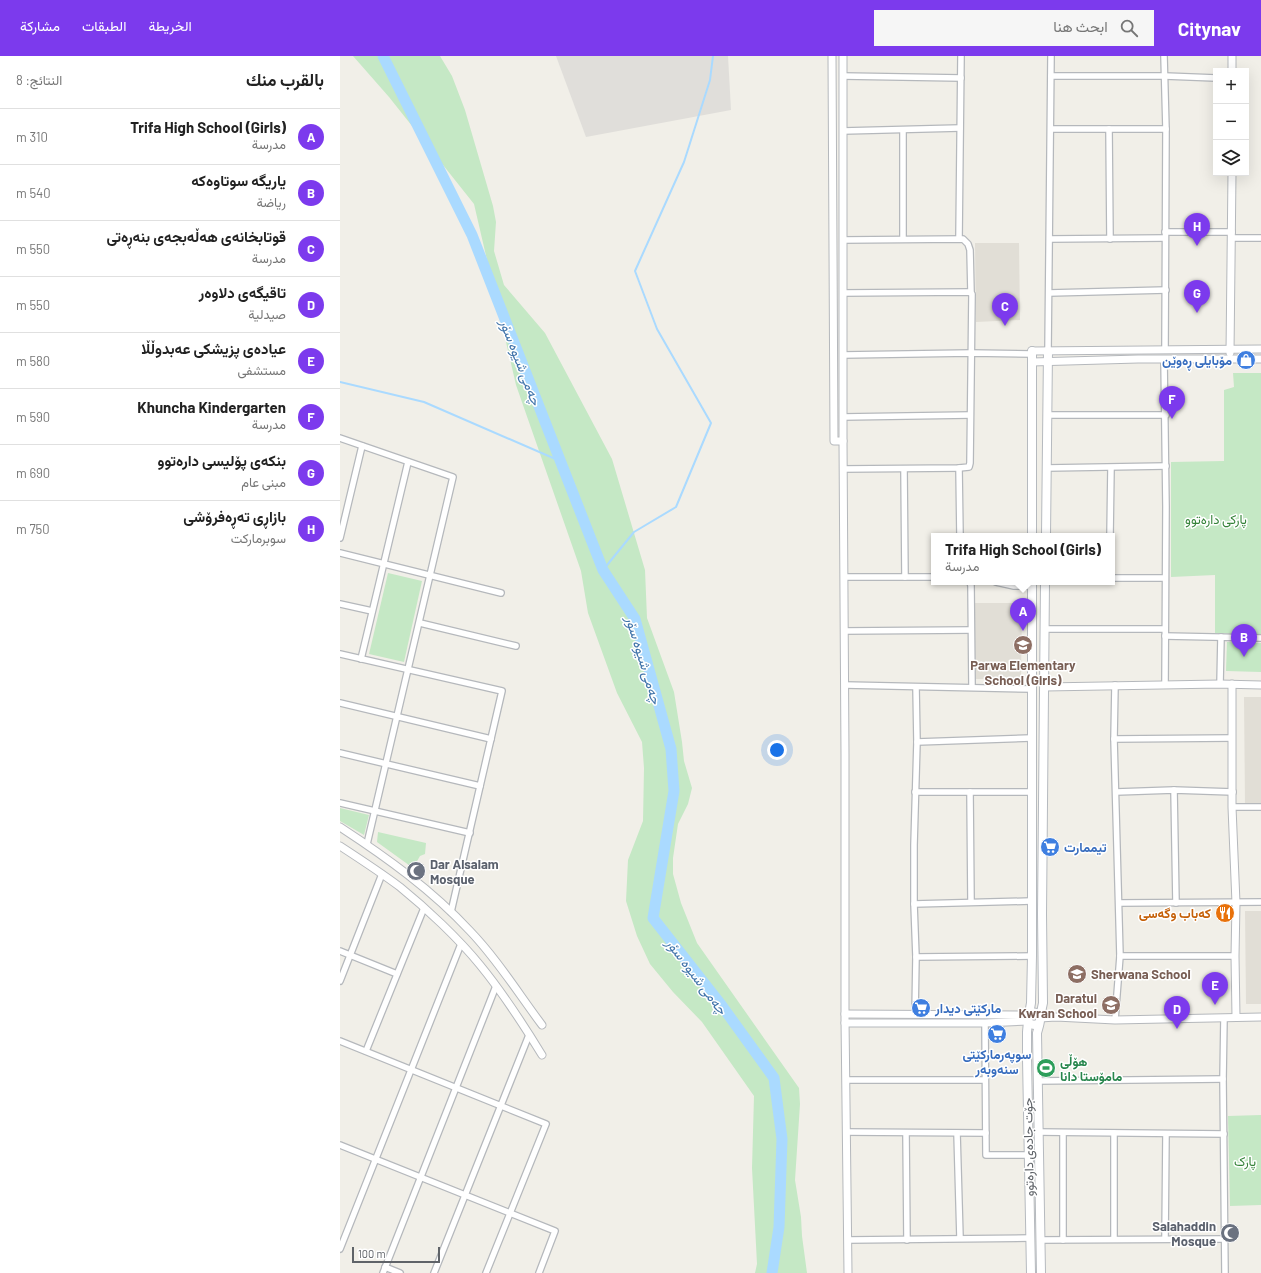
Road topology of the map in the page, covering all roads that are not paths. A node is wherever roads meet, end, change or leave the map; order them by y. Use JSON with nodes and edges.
{"nodes":[{"id":1,"x":832,"y":56,"type":"edge"},
{"id":2,"x":843,"y":56,"type":"edge"},
{"id":3,"x":960,"y":56,"type":"edge"},
{"id":4,"x":1051,"y":56,"type":"edge"},
{"id":5,"x":1164,"y":56,"type":"edge"},
{"id":6,"x":1232,"y":56,"type":"edge"},
{"id":7,"x":1232,"y":68,"type":"edge"},
{"id":8,"x":843,"y":76,"type":"junction"},
{"id":9,"x":1051,"y":76,"type":"junction"},
{"id":10,"x":1165,"y":76,"type":"junction"},
{"id":11,"x":960,"y":78,"type":"junction"},
{"id":12,"x":1213,"y":78,"type":"edge"},
{"id":13,"x":832,"y":100,"type":"junction"},
{"id":14,"x":843,"y":100,"type":"junction"},
{"id":15,"x":960,"y":128,"type":"junction"},
{"id":16,"x":1051,"y":129,"type":"junction"},
{"id":17,"x":1109,"y":129,"type":"junction"},
{"id":18,"x":1166,"y":129,"type":"junction"},
{"id":19,"x":903,"y":130,"type":"junction"},
{"id":20,"x":843,"y":131,"type":"junction"},
{"id":21,"x":1232,"y":176,"type":"edge"},
{"id":22,"x":1165,"y":232,"type":"junction"},
{"id":23,"x":1232,"y":235,"type":"junction"},
{"id":24,"x":959,"y":238,"type":"junction"},
{"id":25,"x":1165,"y":238,"type":"junction"},
{"id":26,"x":1261,"y":238,"type":"edge"},
{"id":27,"x":903,"y":239,"type":"junction"},
{"id":28,"x":1050,"y":239,"type":"junction"},
{"id":29,"x":1110,"y":239,"type":"junction"},
{"id":30,"x":843,"y":240,"type":"junction"},
{"id":31,"x":1166,"y":290,"type":"junction"},
{"id":32,"x":971,"y":292,"type":"junction"},
{"id":33,"x":843,"y":293,"type":"junction"},
{"id":34,"x":1049,"y":293,"type":"junction"},
{"id":35,"x":1165,"y":349,"type":"junction"},
{"id":36,"x":1230,"y":349,"type":"junction"},
{"id":37,"x":1261,"y":349,"type":"edge"},
{"id":38,"x":1048,"y":350,"type":"junction"},
{"id":39,"x":1191,"y":350,"type":"junction"},
{"id":40,"x":971,"y":353,"type":"junction"},
{"id":41,"x":843,"y":355,"type":"junction"},
{"id":42,"x":1032,"y":356,"type":"junction"},
{"id":43,"x":1164,"y":359,"type":"junction"},
{"id":44,"x":1191,"y":359,"type":"junction"},
{"id":45,"x":1230,"y":359,"type":"junction"},
{"id":46,"x":1261,"y":359,"type":"edge"},
{"id":47,"x":1048,"y":361,"type":"junction"},
{"id":48,"x":970,"y":415,"type":"junction"},
{"id":49,"x":1047,"y":415,"type":"junction"},
{"id":50,"x":1166,"y":415,"type":"junction"},
{"id":51,"x":843,"y":417,"type":"junction"},
{"id":52,"x":340,"y":438,"type":"edge"},
{"id":53,"x":843,"y":441,"type":"junction"},
{"id":54,"x":362,"y":446,"type":"junction"},
{"id":55,"x":408,"y":462,"type":"junction"},
{"id":56,"x":1166,"y":466,"type":"junction"},
{"id":57,"x":959,"y":468,"type":"junction"},
{"id":58,"x":1047,"y":468,"type":"junction"},
{"id":59,"x":1110,"y":468,"type":"junction"},
{"id":60,"x":843,"y":469,"type":"junction"},
{"id":61,"x":904,"y":469,"type":"junction"},
{"id":62,"x":960,"y":533,"type":"edge"},
{"id":63,"x":1032,"y":533,"type":"edge"},
{"id":64,"x":1046,"y":533,"type":"edge"},
{"id":65,"x":1110,"y":533,"type":"edge"},
{"id":66,"x":340,"y":538,"type":"edge"},
{"id":67,"x":340,"y":553,"type":"edge"},
{"id":68,"x":384,"y":565,"type":"junction"},
{"id":69,"x":431,"y":575,"type":"junction"},
{"id":70,"x":844,"y":577,"type":"junction"},
{"id":71,"x":905,"y":577,"type":"junction"},
{"id":72,"x":931,"y":577,"type":"edge"},
{"id":73,"x":1115,"y":578,"type":"edge"},
{"id":74,"x":1165,"y":578,"type":"junction"},
{"id":75,"x":971,"y":585,"type":"edge"},
{"id":76,"x":1010,"y":585,"type":"edge"},
{"id":77,"x":1023,"y":585,"type":"edge"},
{"id":78,"x":1032,"y":585,"type":"edge"},
{"id":79,"x":1045,"y":585,"type":"edge"},
{"id":80,"x":501,"y":593,"type":"dead end"},
{"id":81,"x":340,"y":604,"type":"edge"},
{"id":82,"x":372,"y":611,"type":"junction"},
{"id":83,"x":420,"y":623,"type":"junction"},
{"id":84,"x":1045,"y":629,"type":"junction"},
{"id":85,"x":1165,"y":629,"type":"junction"},
{"id":86,"x":971,"y":630,"type":"junction"},
{"id":87,"x":844,"y":631,"type":"junction"},
{"id":88,"x":1165,"y":636,"type":"junction"},
{"id":89,"x":1220,"y":637,"type":"junction"},
{"id":90,"x":1261,"y":638,"type":"edge"},
{"id":91,"x":516,"y":646,"type":"dead end"},
{"id":92,"x":340,"y":654,"type":"edge"},
{"id":93,"x":361,"y":659,"type":"junction"},
{"id":94,"x":408,"y":670,"type":"junction"},
{"id":95,"x":1220,"y":684,"type":"junction"},
{"id":96,"x":1232,"y":684,"type":"junction"},
{"id":97,"x":845,"y":685,"type":"junction"},
{"id":98,"x":1115,"y":685,"type":"junction"},
{"id":99,"x":1164,"y":685,"type":"junction"},
{"id":100,"x":1261,"y":685,"type":"edge"},
{"id":101,"x":1045,"y":686,"type":"junction"},
{"id":102,"x":916,"y":687,"type":"junction"},
{"id":103,"x":972,"y":687,"type":"junction"},
{"id":104,"x":1032,"y":688,"type":"junction"},
{"id":105,"x":340,"y":703,"type":"edge"},
{"id":106,"x":397,"y":717,"type":"junction"},
{"id":107,"x":1031,"y":738,"type":"junction"},
{"id":108,"x":1232,"y":738,"type":"junction"},
{"id":109,"x":491,"y":739,"type":"junction"},
{"id":110,"x":1114,"y":739,"type":"junction"},
{"id":111,"x":917,"y":742,"type":"junction"},
{"id":112,"x":340,"y":753,"type":"edge"},
{"id":113,"x":386,"y":764,"type":"junction"},
{"id":114,"x":480,"y":786,"type":"junction"},
{"id":115,"x":1174,"y":790,"type":"junction"},
{"id":116,"x":915,"y":792,"type":"junction"},
{"id":117,"x":970,"y":792,"type":"junction"},
{"id":118,"x":1031,"y":792,"type":"junction"},
{"id":119,"x":1116,"y":792,"type":"junction"},
{"id":120,"x":1233,"y":792,"type":"junction"},
{"id":121,"x":340,"y":803,"type":"edge"},
{"id":122,"x":1232,"y":807,"type":"junction"},
{"id":123,"x":1261,"y":807,"type":"edge"},
{"id":124,"x":376,"y":811,"type":"junction"},
{"id":125,"x":340,"y":827,"type":"edge"},
{"id":126,"x":470,"y":833,"type":"junction"},
{"id":127,"x":367,"y":844,"type":"junction"},
{"id":128,"x":340,"y":846,"type":"edge"},
{"id":129,"x":382,"y":874,"type":"junction"},
{"id":130,"x":410,"y":876,"type":"junction"},
{"id":131,"x":401,"y":888,"type":"junction"},
{"id":132,"x":1031,"y":900,"type":"junction"},
{"id":133,"x":971,"y":901,"type":"junction"},
{"id":134,"x":1261,"y":902,"type":"edge"},
{"id":135,"x":1119,"y":903,"type":"junction"},
{"id":136,"x":1176,"y":903,"type":"junction"},
{"id":137,"x":1236,"y":903,"type":"junction"},
{"id":138,"x":914,"y":904,"type":"junction"},
{"id":139,"x":424,"y":908,"type":"junction"},
{"id":140,"x":451,"y":912,"type":"junction"},
{"id":141,"x":461,"y":944,"type":"junction"},
{"id":142,"x":340,"y":951,"type":"edge"},
{"id":143,"x":350,"y":955,"type":"junction"},
{"id":144,"x":1032,"y":956,"type":"junction"},
{"id":145,"x":1120,"y":956,"type":"junction"},
{"id":146,"x":1235,"y":956,"type":"junction"},
{"id":147,"x":916,"y":957,"type":"junction"},
{"id":148,"x":397,"y":974,"type":"junction"},
{"id":149,"x":340,"y":981,"type":"edge"},
{"id":150,"x":496,"y":986,"type":"junction"},
{"id":151,"x":528,"y":1006,"type":"junction"},
{"id":152,"x":845,"y":1014,"type":"junction"},
{"id":153,"x":915,"y":1014,"type":"junction"},
{"id":154,"x":517,"y":1015,"type":"junction"},
{"id":155,"x":1029,"y":1017,"type":"junction"},
{"id":156,"x":1236,"y":1017,"type":"junction"},
{"id":157,"x":1261,"y":1017,"type":"edge"},
{"id":158,"x":1224,"y":1018,"type":"junction"},
{"id":159,"x":1040,"y":1019,"type":"junction"},
{"id":160,"x":1115,"y":1020,"type":"junction"},
{"id":161,"x":845,"y":1023,"type":"junction"},
{"id":162,"x":985,"y":1023,"type":"junction"},
{"id":163,"x":542,"y":1025,"type":"dead end"},
{"id":164,"x":529,"y":1035,"type":"junction"},
{"id":165,"x":340,"y":1041,"type":"edge"},
{"id":166,"x":366,"y":1051,"type":"junction"},
{"id":167,"x":542,"y":1055,"type":"dead end"},
{"id":168,"x":411,"y":1069,"type":"junction"},
{"id":169,"x":1223,"y":1079,"type":"junction"},
{"id":170,"x":846,"y":1080,"type":"junction"},
{"id":171,"x":985,"y":1080,"type":"junction"},
{"id":172,"x":1037,"y":1081,"type":"junction"},
{"id":173,"x":456,"y":1087,"type":"junction"},
{"id":174,"x":501,"y":1106,"type":"junction"},
{"id":175,"x":846,"y":1132,"type":"junction"},
{"id":176,"x":1038,"y":1132,"type":"junction"},
{"id":177,"x":906,"y":1133,"type":"junction"},
{"id":178,"x":958,"y":1133,"type":"junction"},
{"id":179,"x":986,"y":1133,"type":"junction"},
{"id":180,"x":1063,"y":1133,"type":"junction"},
{"id":181,"x":1114,"y":1133,"type":"junction"},
{"id":182,"x":1166,"y":1134,"type":"junction"},
{"id":183,"x":1224,"y":1134,"type":"junction"},
{"id":184,"x":340,"y":1145,"type":"edge"},
{"id":185,"x":1028,"y":1155,"type":"junction"},
{"id":186,"x":375,"y":1160,"type":"junction"},
{"id":187,"x":420,"y":1177,"type":"junction"},
{"id":188,"x":465,"y":1196,"type":"junction"},
{"id":189,"x":510,"y":1213,"type":"junction"},
{"id":190,"x":960,"y":1238,"type":"junction"},
{"id":191,"x":1030,"y":1238,"type":"junction"},
{"id":192,"x":1114,"y":1239,"type":"junction"},
{"id":193,"x":1165,"y":1239,"type":"junction"},
{"id":194,"x":1224,"y":1239,"type":"junction"},
{"id":195,"x":848,"y":1240,"type":"junction"},
{"id":196,"x":907,"y":1240,"type":"junction"},
{"id":197,"x":1041,"y":1240,"type":"junction"},
{"id":198,"x":1063,"y":1240,"type":"junction"},
{"id":199,"x":340,"y":1249,"type":"edge"},
{"id":200,"x":385,"y":1267,"type":"junction"},
{"id":201,"x":383,"y":1273,"type":"edge"},
{"id":202,"x":400,"y":1273,"type":"edge"},
{"id":203,"x":434,"y":1273,"type":"edge"},
{"id":204,"x":486,"y":1273,"type":"edge"},
{"id":205,"x":539,"y":1273,"type":"edge"},
{"id":206,"x":848,"y":1273,"type":"edge"},
{"id":207,"x":1031,"y":1273,"type":"edge"},
{"id":208,"x":1041,"y":1273,"type":"edge"},
{"id":209,"x":1225,"y":1273,"type":"edge"}],
"edges":[{"from":1,"to":13,"type":"street"},
{"from":2,"to":8,"type":"street"},
{"from":3,"to":11,"type":"street"},
{"from":4,"to":9,"type":"street"},
{"from":5,"to":10,"type":"street"},
{"from":6,"to":7,"type":"street"},
{"from":8,"to":11,"type":"street"},
{"from":8,"to":14,"type":"street"},
{"from":9,"to":10,"type":"street"},
{"from":9,"to":16,"type":"street"},
{"from":10,"to":12,"type":"street"},
{"from":10,"to":18,"type":"street"},
{"from":11,"to":15,"type":"street"},
{"from":13,"to":14,"type":"street"},
{"from":13,"to":53,"type":"street"},
{"from":14,"to":20,"type":"street"},
{"from":15,"to":19,"type":"street"},
{"from":15,"to":24,"type":"street"},
{"from":16,"to":17,"type":"street"},
{"from":16,"to":28,"type":"street"},
{"from":17,"to":18,"type":"street"},
{"from":17,"to":29,"type":"street"},
{"from":18,"to":22,"type":"street"},
{"from":19,"to":20,"type":"street"},
{"from":19,"to":27,"type":"street"},
{"from":20,"to":30,"type":"street"},
{"from":21,"to":23,"type":"street"},
{"from":22,"to":23,"type":"street"},
{"from":22,"to":25,"type":"street"},
{"from":23,"to":26,"type":"street"},
{"from":23,"to":36,"type":"street"},
{"from":24,"to":27,"type":"street"},
{"from":24,"to":32,"type":"street"},
{"from":25,"to":29,"type":"street"},
{"from":25,"to":31,"type":"street"},
{"from":27,"to":30,"type":"street"},
{"from":28,"to":29,"type":"street"},
{"from":28,"to":34,"type":"street"},
{"from":30,"to":33,"type":"street"},
{"from":31,"to":34,"type":"street"},
{"from":31,"to":35,"type":"street"},
{"from":32,"to":33,"type":"street"},
{"from":32,"to":40,"type":"street"},
{"from":33,"to":41,"type":"street"},
{"from":34,"to":38,"type":"street"},
{"from":35,"to":38,"type":"street"},
{"from":35,"to":39,"type":"street"},
{"from":36,"to":37,"type":"street"},
{"from":36,"to":39,"type":"street"},
{"from":36,"to":45,"type":"street"},
{"from":38,"to":42,"type":"street"},
{"from":38,"to":47,"type":"main road"},
{"from":39,"to":44,"type":"street"},
{"from":40,"to":41,"type":"street"},
{"from":40,"to":42,"type":"street"},
{"from":40,"to":48,"type":"street"},
{"from":41,"to":51,"type":"street"},
{"from":42,"to":47,"type":"street"},
{"from":42,"to":63,"type":"main road"},
{"from":43,"to":44,"type":"street"},
{"from":43,"to":47,"type":"street"},
{"from":43,"to":50,"type":"street"},
{"from":44,"to":45,"type":"street"},
{"from":45,"to":46,"type":"street"},
{"from":47,"to":49,"type":"main road"},
{"from":48,"to":51,"type":"street"},
{"from":48,"to":57,"type":"street"},
{"from":49,"to":50,"type":"street"},
{"from":49,"to":58,"type":"main road"},
{"from":50,"to":56,"type":"street"},
{"from":51,"to":53,"type":"street"},
{"from":52,"to":54,"type":"street"},
{"from":53,"to":60,"type":"street"},
{"from":54,"to":55,"type":"street"},
{"from":54,"to":66,"type":"street"},
{"from":55,"to":68,"type":"street"},
{"from":55,"to":69,"type":"street"},
{"from":56,"to":59,"type":"street"},
{"from":56,"to":74,"type":"street"},
{"from":57,"to":61,"type":"street"},
{"from":57,"to":62,"type":"street"},
{"from":58,"to":59,"type":"street"},
{"from":58,"to":64,"type":"main road"},
{"from":59,"to":65,"type":"street"},
{"from":60,"to":61,"type":"street"},
{"from":60,"to":70,"type":"street"},
{"from":61,"to":71,"type":"street"},
{"from":67,"to":68,"type":"street"},
{"from":68,"to":69,"type":"street"},
{"from":68,"to":82,"type":"street"},
{"from":69,"to":80,"type":"street"},
{"from":69,"to":83,"type":"street"},
{"from":70,"to":71,"type":"street"},
{"from":70,"to":87,"type":"street"},
{"from":71,"to":72,"type":"street"},
{"from":73,"to":74,"type":"street"},
{"from":74,"to":85,"type":"street"},
{"from":75,"to":86,"type":"street"},
{"from":76,"to":77,"type":"street"},
{"from":78,"to":104,"type":"main road","name":"جۆت جادەی دارەتوو"},
{"from":79,"to":84,"type":"main road","name":"جۆت جادەی دارەتوو"},
{"from":81,"to":82,"type":"street"},
{"from":82,"to":93,"type":"street"},
{"from":83,"to":91,"type":"street"},
{"from":83,"to":94,"type":"street"},
{"from":84,"to":85,"type":"street"},
{"from":84,"to":101,"type":"main road","name":"جۆت جادەی دارەتوو"},
{"from":85,"to":88,"type":"street"},
{"from":86,"to":87,"type":"street"},
{"from":86,"to":103,"type":"street"},
{"from":87,"to":97,"type":"street"},
{"from":88,"to":89,"type":"street"},
{"from":88,"to":99,"type":"street"},
{"from":89,"to":90,"type":"street"},
{"from":89,"to":95,"type":"street"},
{"from":92,"to":93,"type":"street"},
{"from":93,"to":94,"type":"street"},
{"from":94,"to":106,"type":"street"},
{"from":94,"to":109,"type":"street"},
{"from":95,"to":96,"type":"street"},
{"from":95,"to":99,"type":"street"},
{"from":96,"to":100,"type":"street"},
{"from":96,"to":108,"type":"street"},
{"from":97,"to":102,"type":"street"},
{"from":97,"to":152,"type":"street"},
{"from":98,"to":99,"type":"street"},
{"from":98,"to":101,"type":"street"},
{"from":98,"to":110,"type":"street"},
{"from":101,"to":159,"type":"main road","name":"جۆت جادەی دارەتوو"},
{"from":102,"to":103,"type":"street"},
{"from":102,"to":111,"type":"street"},
{"from":103,"to":104,"type":"street"},
{"from":104,"to":107,"type":"main road","name":"جۆت جادەی دارەتوو"},
{"from":105,"to":106,"type":"street"},
{"from":106,"to":109,"type":"street"},
{"from":106,"to":113,"type":"street"},
{"from":107,"to":111,"type":"street"},
{"from":107,"to":118,"type":"main road","name":"جۆت جادەی دارەتوو"},
{"from":108,"to":110,"type":"street"},
{"from":108,"to":120,"type":"street"},
{"from":109,"to":114,"type":"street"},
{"from":110,"to":119,"type":"street"},
{"from":111,"to":116,"type":"street"},
{"from":112,"to":113,"type":"street"},
{"from":113,"to":114,"type":"street"},
{"from":113,"to":124,"type":"street"},
{"from":114,"to":126,"type":"street"},
{"from":115,"to":119,"type":"street"},
{"from":115,"to":120,"type":"street"},
{"from":115,"to":136,"type":"street"},
{"from":116,"to":117,"type":"street"},
{"from":116,"to":138,"type":"street"},
{"from":117,"to":118,"type":"street"},
{"from":117,"to":133,"type":"street"},
{"from":118,"to":132,"type":"main road","name":"جۆت جادەی دارەتوو"},
{"from":119,"to":135,"type":"street"},
{"from":120,"to":122,"type":"street"},
{"from":121,"to":124,"type":"street"},
{"from":122,"to":123,"type":"street"},
{"from":122,"to":137,"type":"street"},
{"from":124,"to":126,"type":"street"},
{"from":124,"to":127,"type":"street"},
{"from":125,"to":127,"type":"street"},
{"from":126,"to":140,"type":"street"},
{"from":127,"to":130,"type":"street"},
{"from":128,"to":129,"type":"street"},
{"from":129,"to":131,"type":"street"},
{"from":129,"to":143,"type":"street"},
{"from":130,"to":131,"type":"street"},
{"from":130,"to":140,"type":"street"},
{"from":131,"to":139,"type":"street"},
{"from":132,"to":133,"type":"street"},
{"from":132,"to":144,"type":"main road","name":"جۆت جادەی دارەتوو"},
{"from":133,"to":138,"type":"street"},
{"from":134,"to":137,"type":"street"},
{"from":135,"to":136,"type":"street"},
{"from":135,"to":145,"type":"street"},
{"from":136,"to":137,"type":"street"},
{"from":137,"to":146,"type":"street"},
{"from":138,"to":147,"type":"street"},
{"from":139,"to":141,"type":"street"},
{"from":139,"to":148,"type":"street"},
{"from":140,"to":151,"type":"street"},
{"from":141,"to":150,"type":"street"},
{"from":141,"to":168,"type":"street"},
{"from":142,"to":143,"type":"street"},
{"from":143,"to":148,"type":"street"},
{"from":143,"to":149,"type":"street"},
{"from":144,"to":147,"type":"street"},
{"from":144,"to":155,"type":"main road","name":"جۆت جادەی دارەتوو"},
{"from":145,"to":146,"type":"street"},
{"from":145,"to":160,"type":"street"},
{"from":146,"to":156,"type":"street"},
{"from":147,"to":153,"type":"street"},
{"from":148,"to":166,"type":"street"},
{"from":150,"to":154,"type":"street"},
{"from":150,"to":173,"type":"street"},
{"from":151,"to":154,"type":"street"},
{"from":151,"to":163,"type":"street"},
{"from":152,"to":153,"type":"street"},
{"from":152,"to":161,"type":"street"},
{"from":153,"to":155,"type":"street"},
{"from":154,"to":164,"type":"street"},
{"from":155,"to":159,"type":"main road"},
{"from":155,"to":162,"type":"street"},
{"from":155,"to":185,"type":"main road","name":"جۆت جادەی دارەتوو"},
{"from":156,"to":157,"type":"street"},
{"from":156,"to":158,"type":"street"},
{"from":158,"to":160,"type":"street"},
{"from":158,"to":169,"type":"street"},
{"from":159,"to":160,"type":"street"},
{"from":159,"to":172,"type":"main road","name":"جۆت جادەی دارەتوو"},
{"from":161,"to":162,"type":"street"},
{"from":161,"to":170,"type":"street"},
{"from":162,"to":171,"type":"street"},
{"from":164,"to":167,"type":"street"},
{"from":164,"to":174,"type":"street"},
{"from":165,"to":166,"type":"street"},
{"from":166,"to":168,"type":"street"},
{"from":168,"to":173,"type":"street"},
{"from":168,"to":186,"type":"street"},
{"from":169,"to":172,"type":"street"},
{"from":169,"to":183,"type":"street"},
{"from":170,"to":171,"type":"street"},
{"from":170,"to":175,"type":"street"},
{"from":171,"to":179,"type":"street"},
{"from":172,"to":176,"type":"main road","name":"جۆت جادەی دارەتوو"},
{"from":173,"to":174,"type":"street"},
{"from":173,"to":187,"type":"street"},
{"from":174,"to":188,"type":"street"},
{"from":174,"to":189,"type":"street"},
{"from":175,"to":177,"type":"street"},
{"from":175,"to":195,"type":"street"},
{"from":176,"to":180,"type":"street"},
{"from":176,"to":197,"type":"main road","name":"جۆت جادەی دارەتوو"},
{"from":177,"to":178,"type":"street"},
{"from":177,"to":196,"type":"street"},
{"from":178,"to":179,"type":"street"},
{"from":178,"to":190,"type":"street"},
{"from":179,"to":185,"type":"street"},
{"from":180,"to":181,"type":"street"},
{"from":180,"to":198,"type":"street"},
{"from":181,"to":182,"type":"street"},
{"from":181,"to":192,"type":"street"},
{"from":182,"to":183,"type":"street"},
{"from":182,"to":193,"type":"street"},
{"from":183,"to":194,"type":"street"},
{"from":184,"to":186,"type":"street"},
{"from":185,"to":191,"type":"main road","name":"جۆت جادەی دارەتوو"},
{"from":186,"to":187,"type":"street"},
{"from":186,"to":199,"type":"street"},
{"from":187,"to":188,"type":"street"},
{"from":187,"to":200,"type":"street"},
{"from":188,"to":189,"type":"street"},
{"from":188,"to":203,"type":"street"},
{"from":189,"to":204,"type":"street"},
{"from":189,"to":205,"type":"street"},
{"from":190,"to":191,"type":"street"},
{"from":190,"to":196,"type":"street"},
{"from":191,"to":207,"type":"main road","name":"جۆت جادەی دارەتوو"},
{"from":192,"to":193,"type":"street"},
{"from":192,"to":198,"type":"street"},
{"from":193,"to":194,"type":"street"},
{"from":194,"to":209,"type":"street"},
{"from":195,"to":196,"type":"street"},
{"from":195,"to":206,"type":"street"},
{"from":197,"to":198,"type":"street"},
{"from":197,"to":208,"type":"main road","name":"جۆت جادەی دارەتوو"},
{"from":200,"to":201,"type":"street"},
{"from":200,"to":202,"type":"street"}]}
